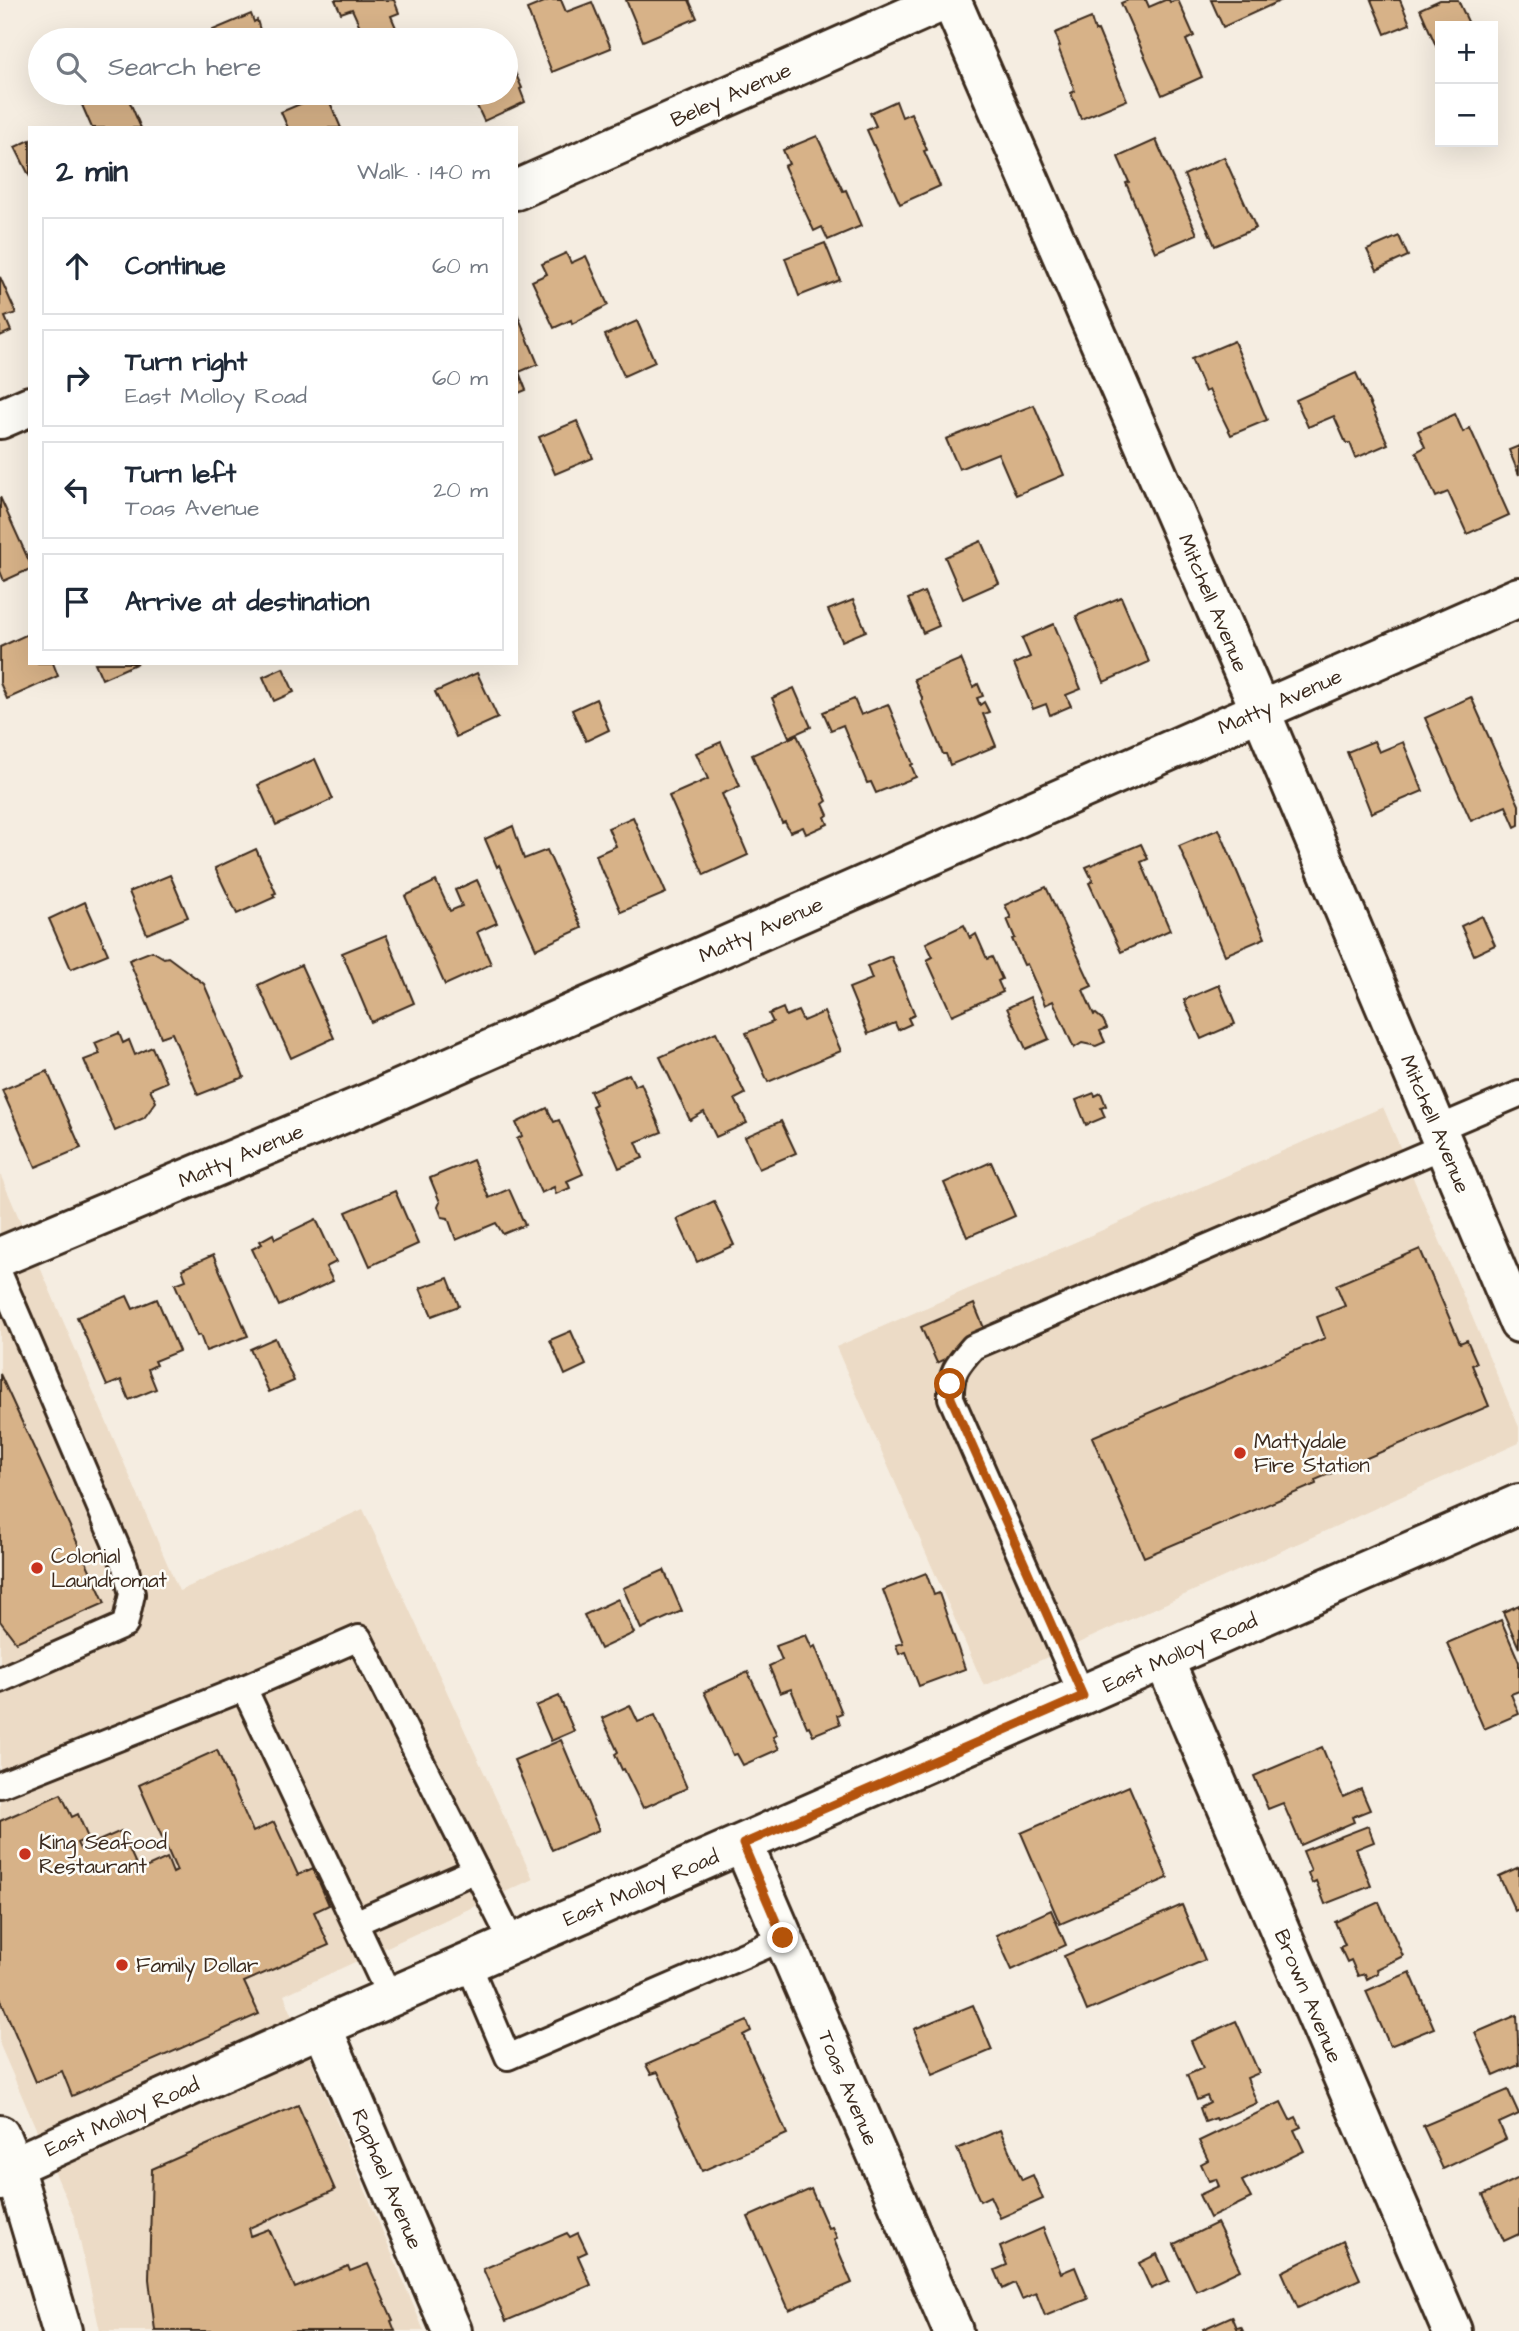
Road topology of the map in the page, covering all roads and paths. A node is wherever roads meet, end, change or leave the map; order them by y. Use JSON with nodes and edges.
{"nodes":[{"id":1,"x":946,"y":0,"type":"edge"},
{"id":2,"x":951,"y":0,"type":"edge"},
{"id":3,"x":518,"y":189,"type":"edge"},
{"id":4,"x":28,"y":407,"type":"edge"},
{"id":5,"x":0,"y":419,"type":"edge"},
{"id":6,"x":1519,"y":597,"type":"edge"},
{"id":7,"x":1260,"y":710,"type":"junction"},
{"id":8,"x":1519,"y":1094,"type":"edge"},
{"id":9,"x":1440,"y":1137,"type":"junction"},
{"id":10,"x":0,"y":1257,"type":"edge"},
{"id":11,"x":0,"y":1275,"type":"edge"},
{"id":12,"x":1519,"y":1323,"type":"edge"},
{"id":13,"x":1519,"y":1504,"type":"edge"},
{"id":14,"x":1164,"y":1660,"type":"junction"},
{"id":15,"x":0,"y":1679,"type":"edge"},
{"id":16,"x":244,"y":1688,"type":"junction"},
{"id":17,"x":1083,"y":1696,"type":"junction"},
{"id":18,"x":0,"y":1785,"type":"edge"},
{"id":19,"x":743,"y":1844,"type":"junction"},
{"id":20,"x":476,"y":1870,"type":"junction"},
{"id":21,"x":355,"y":1923,"type":"junction"},
{"id":22,"x":783,"y":1938,"type":"junction"},
{"id":23,"x":513,"y":1944,"type":"junction"},
{"id":24,"x":468,"y":1963,"type":"junction"},
{"id":25,"x":390,"y":1997,"type":"junction"},
{"id":26,"x":321,"y":2027,"type":"junction"},
{"id":27,"x":4,"y":2161,"type":"edge"},
{"id":28,"x":62,"y":2331,"type":"edge"},
{"id":29,"x":452,"y":2331,"type":"edge"},
{"id":30,"x":953,"y":2331,"type":"edge"},
{"id":31,"x":1452,"y":2331,"type":"edge"}],
"edges":[{"from":1,"to":3,"type":"street","name":"Beley Avenue"},
{"from":2,"to":7,"type":"street","name":"Mitchell Avenue"},
{"from":4,"to":5,"type":"street"},
{"from":6,"to":7,"type":"street","name":"Matty Avenue"},
{"from":7,"to":9,"type":"street","name":"Mitchell Avenue"},
{"from":7,"to":10,"type":"street","name":"Matty Avenue"},
{"from":8,"to":9,"type":"lane"},
{"from":9,"to":12,"type":"street","name":"Mitchell Avenue"},
{"from":9,"to":17,"type":"lane"},
{"from":11,"to":15,"type":"lane"},
{"from":13,"to":14,"type":"street","name":"East Molloy Road"},
{"from":14,"to":17,"type":"street","name":"East Molloy Road"},
{"from":14,"to":31,"type":"street","name":"Brown Avenue"},
{"from":16,"to":18,"type":"lane"},
{"from":16,"to":20,"type":"lane"},
{"from":16,"to":21,"type":"lane"},
{"from":17,"to":19,"type":"street","name":"East Molloy Road"},
{"from":19,"to":22,"type":"street","name":"Toas Avenue"},
{"from":19,"to":23,"type":"street","name":"East Molloy Road"},
{"from":20,"to":21,"type":"lane"},
{"from":20,"to":23,"type":"lane"},
{"from":21,"to":25,"type":"lane"},
{"from":22,"to":24,"type":"lane"},
{"from":22,"to":30,"type":"street","name":"Toas Avenue"},
{"from":23,"to":24,"type":"street","name":"East Molloy Road"},
{"from":24,"to":25,"type":"street","name":"East Molloy Road"},
{"from":25,"to":26,"type":"street","name":"East Molloy Road"},
{"from":26,"to":27,"type":"street","name":"East Molloy Road"},
{"from":26,"to":29,"type":"street","name":"Raphael Avenue"},
{"from":27,"to":28,"type":"street"}]}
